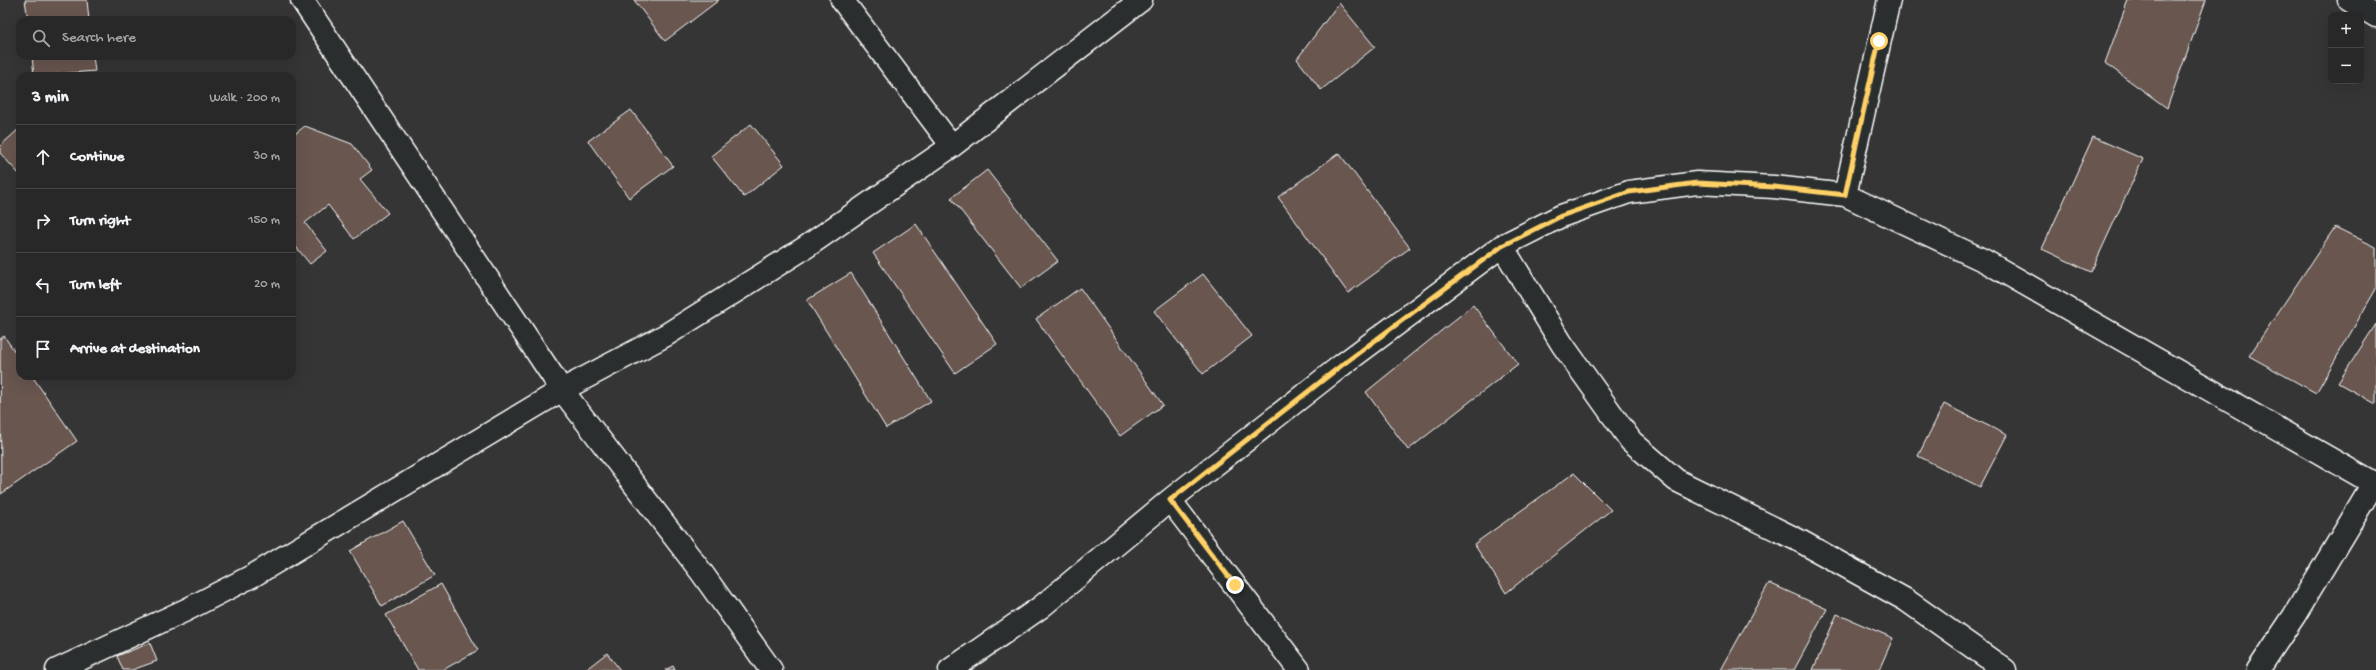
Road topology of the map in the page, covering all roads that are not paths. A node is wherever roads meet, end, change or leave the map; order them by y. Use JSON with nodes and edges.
{"nodes":[{"id":1,"x":302,"y":0,"type":"edge"},
{"id":2,"x":842,"y":0,"type":"edge"},
{"id":3,"x":1141,"y":0,"type":"edge"},
{"id":4,"x":1889,"y":0,"type":"edge"},
{"id":5,"x":2349,"y":0,"type":"edge"},
{"id":6,"x":2376,"y":16,"type":"edge"},
{"id":7,"x":952,"y":146,"type":"junction"},
{"id":8,"x":1845,"y":195,"type":"junction"},
{"id":9,"x":1502,"y":246,"type":"junction"},
{"id":10,"x":562,"y":390,"type":"junction"},
{"id":11,"x":2375,"y":484,"type":"edge"},
{"id":12,"x":1170,"y":500,"type":"junction"},
{"id":13,"x":56,"y":670,"type":"edge"},
{"id":14,"x":771,"y":670,"type":"edge"},
{"id":15,"x":950,"y":670,"type":"edge"},
{"id":16,"x":1299,"y":670,"type":"edge"},
{"id":17,"x":2005,"y":670,"type":"edge"},
{"id":18,"x":2258,"y":670,"type":"edge"}],
"edges":[{"from":1,"to":10,"type":"street"},
{"from":2,"to":7,"type":"street"},
{"from":3,"to":7,"type":"street"},
{"from":4,"to":8,"type":"street"},
{"from":5,"to":6,"type":"street"},
{"from":7,"to":10,"type":"street"},
{"from":8,"to":9,"type":"street"},
{"from":8,"to":11,"type":"street"},
{"from":9,"to":12,"type":"street"},
{"from":9,"to":17,"type":"street"},
{"from":10,"to":13,"type":"street"},
{"from":10,"to":14,"type":"street"},
{"from":11,"to":18,"type":"street"},
{"from":12,"to":15,"type":"street"},
{"from":12,"to":16,"type":"street"}]}
